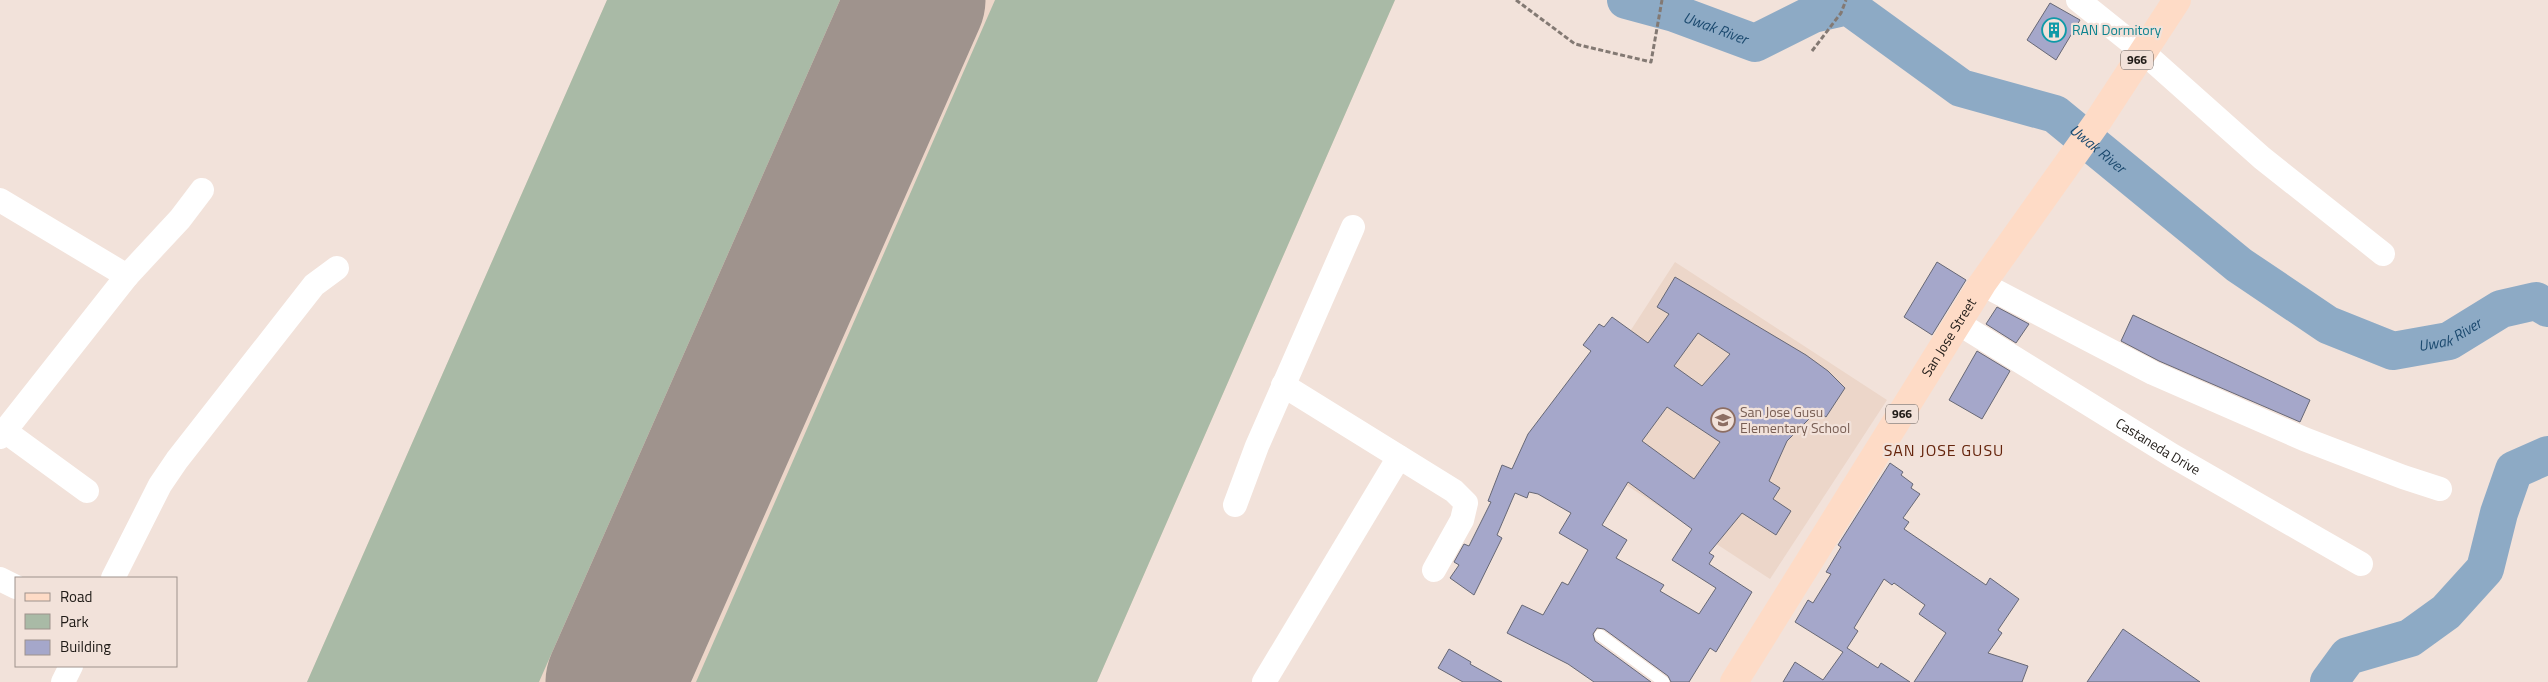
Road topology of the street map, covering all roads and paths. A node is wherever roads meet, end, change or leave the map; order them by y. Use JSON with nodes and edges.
{"nodes":[{"id":1,"x":1516,"y":0,"type":"edge"},
{"id":2,"x":1662,"y":0,"type":"edge"},
{"id":3,"x":1846,"y":0,"type":"edge"},
{"id":4,"x":2078,"y":0,"type":"edge"},
{"id":5,"x":2177,"y":0,"type":"edge"},
{"id":6,"x":1812,"y":51,"type":"dead end"},
{"id":7,"x":2143,"y":52,"type":"junction"},
{"id":8,"x":202,"y":190,"type":"dead end"},
{"id":9,"x":0,"y":200,"type":"edge"},
{"id":10,"x":1353,"y":227,"type":"dead end"},
{"id":11,"x":2383,"y":254,"type":"dead end"},
{"id":12,"x":337,"y":268,"type":"dead end"},
{"id":13,"x":127,"y":276,"type":"junction"},
{"id":14,"x":1982,"y":284,"type":"junction"},
{"id":15,"x":1958,"y":323,"type":"junction"},
{"id":16,"x":1283,"y":385,"type":"junction"},
{"id":17,"x":3,"y":434,"type":"edge"},
{"id":18,"x":1399,"y":457,"type":"junction"},
{"id":19,"x":2440,"y":489,"type":"dead end"},
{"id":20,"x":87,"y":491,"type":"dead end"},
{"id":21,"x":1236,"y":505,"type":"dead end"},
{"id":22,"x":2361,"y":564,"type":"dead end"},
{"id":23,"x":1434,"y":570,"type":"dead end"},
{"id":24,"x":114,"y":577,"type":"edge"},
{"id":25,"x":0,"y":579,"type":"edge"},
{"id":26,"x":15,"y":586,"type":"edge"},
{"id":27,"x":1600,"y":635,"type":"dead end"},
{"id":28,"x":70,"y":667,"type":"edge"},
{"id":29,"x":63,"y":682,"type":"edge"},
{"id":30,"x":1264,"y":682,"type":"edge"},
{"id":31,"x":1664,"y":682,"type":"edge"},
{"id":32,"x":1734,"y":682,"type":"edge"}],
"edges":[{"from":1,"to":2,"type":"path"},
{"from":3,"to":6,"type":"path"},
{"from":4,"to":7,"type":"street"},
{"from":5,"to":7,"type":"main road","name":"San Jose Street","number":"966"},
{"from":7,"to":11,"type":"street"},
{"from":7,"to":14,"type":"main road","name":"San Jose Street","number":"966"},
{"from":8,"to":13,"type":"street"},
{"from":9,"to":13,"type":"street"},
{"from":10,"to":16,"type":"street"},
{"from":12,"to":24,"type":"street"},
{"from":13,"to":17,"type":"street"},
{"from":14,"to":15,"type":"main road","name":"San Jose Street","number":"966"},
{"from":14,"to":19,"type":"street"},
{"from":15,"to":22,"type":"street","name":"Castaneda Drive"},
{"from":15,"to":32,"type":"main road","name":"San Jose Street","number":"966"},
{"from":16,"to":18,"type":"street"},
{"from":16,"to":21,"type":"street"},
{"from":17,"to":20,"type":"street"},
{"from":18,"to":23,"type":"street"},
{"from":18,"to":30,"type":"street"},
{"from":25,"to":26,"type":"street"},
{"from":27,"to":31,"type":"lane"},
{"from":28,"to":29,"type":"street"}]}
